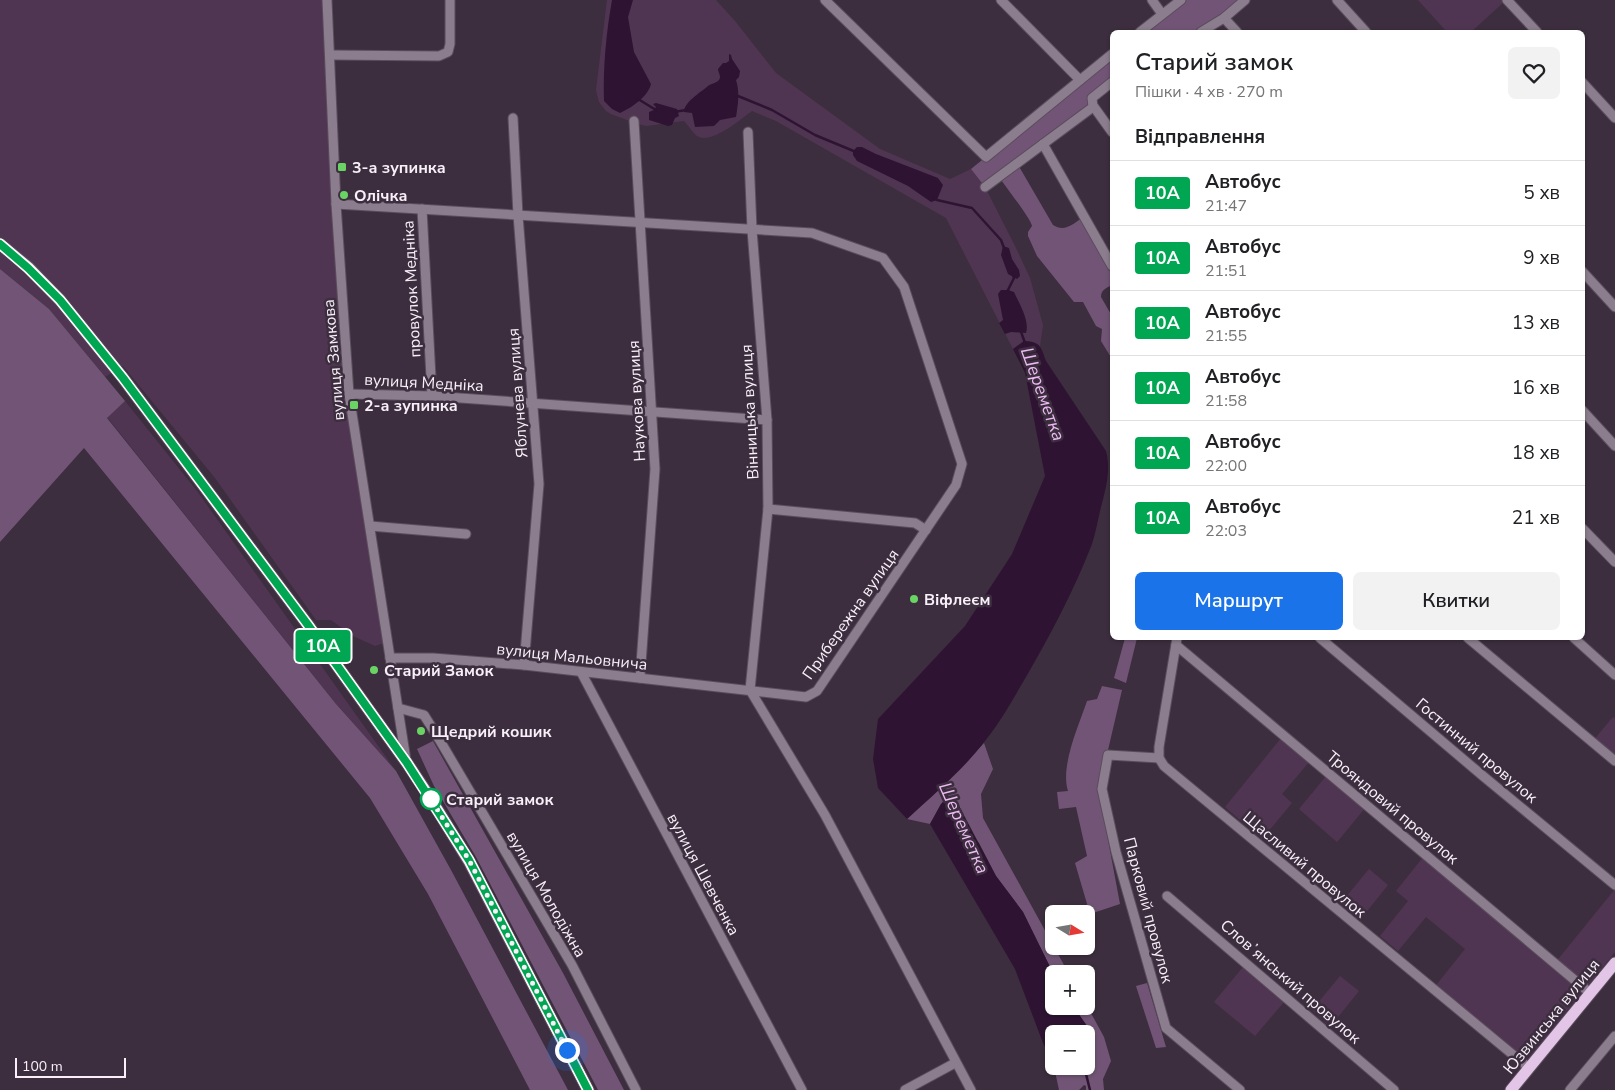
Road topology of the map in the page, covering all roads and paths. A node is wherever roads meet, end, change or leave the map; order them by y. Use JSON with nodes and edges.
{"nodes":[{"id":1,"x":327,"y":0,"type":"edge"},
{"id":2,"x":450,"y":0,"type":"edge"},
{"id":3,"x":825,"y":0,"type":"edge"},
{"id":4,"x":1001,"y":0,"type":"edge"},
{"id":5,"x":1152,"y":0,"type":"edge"},
{"id":6,"x":1180,"y":0,"type":"edge"},
{"id":7,"x":1245,"y":0,"type":"edge"},
{"id":8,"x":1336,"y":0,"type":"edge"},
{"id":9,"x":1507,"y":0,"type":"edge"},
{"id":10,"x":1162,"y":14,"type":"junction"},
{"id":11,"x":1224,"y":18,"type":"junction"},
{"id":12,"x":1142,"y":30,"type":"edge"},
{"id":13,"x":1204,"y":30,"type":"edge"},
{"id":14,"x":1235,"y":30,"type":"edge"},
{"id":15,"x":1364,"y":30,"type":"edge"},
{"id":16,"x":1535,"y":30,"type":"edge"},
{"id":17,"x":330,"y":55,"type":"junction"},
{"id":18,"x":1110,"y":56,"type":"edge"},
{"id":19,"x":1080,"y":80,"type":"junction"},
{"id":20,"x":1110,"y":84,"type":"edge"},
{"id":21,"x":1585,"y":85,"type":"edge"},
{"id":22,"x":1094,"y":107,"type":"dead end"},
{"id":23,"x":1615,"y":117,"type":"edge"},
{"id":24,"x":513,"y":118,"type":"dead end"},
{"id":25,"x":634,"y":121,"type":"dead end"},
{"id":26,"x":1110,"y":129,"type":"edge"},
{"id":27,"x":748,"y":132,"type":"dead end"},
{"id":28,"x":1043,"y":144,"type":"junction"},
{"id":29,"x":984,"y":187,"type":"dead end"},
{"id":30,"x":336,"y":204,"type":"junction"},
{"id":31,"x":422,"y":209,"type":"junction"},
{"id":32,"x":518,"y":216,"type":"junction"},
{"id":33,"x":641,"y":223,"type":"junction"},
{"id":34,"x":752,"y":230,"type":"junction"},
{"id":35,"x":0,"y":244,"type":"edge"},
{"id":36,"x":1110,"y":262,"type":"edge"},
{"id":37,"x":1585,"y":274,"type":"edge"},
{"id":38,"x":1615,"y":307,"type":"edge"},
{"id":39,"x":349,"y":394,"type":"junction"},
{"id":40,"x":432,"y":396,"type":"junction"},
{"id":41,"x":532,"y":403,"type":"junction"},
{"id":42,"x":651,"y":412,"type":"junction"},
{"id":43,"x":1585,"y":413,"type":"edge"},
{"id":44,"x":767,"y":420,"type":"junction"},
{"id":45,"x":1615,"y":446,"type":"edge"},
{"id":46,"x":768,"y":509,"type":"junction"},
{"id":47,"x":370,"y":526,"type":"junction"},
{"id":48,"x":926,"y":530,"type":"junction"},
{"id":49,"x":1585,"y":531,"type":"edge"},
{"id":50,"x":466,"y":534,"type":"dead end"},
{"id":51,"x":1615,"y":562,"type":"edge"},
{"id":52,"x":1322,"y":640,"type":"edge"},
{"id":53,"x":1470,"y":640,"type":"edge"},
{"id":54,"x":1576,"y":640,"type":"edge"},
{"id":55,"x":1177,"y":641,"type":"edge"},
{"id":56,"x":390,"y":658,"type":"junction"},
{"id":57,"x":524,"y":665,"type":"junction"},
{"id":58,"x":581,"y":672,"type":"junction"},
{"id":59,"x":1615,"y":675,"type":"edge"},
{"id":60,"x":640,"y":678,"type":"junction"},
{"id":61,"x":750,"y":690,"type":"junction"},
{"id":62,"x":398,"y":711,"type":"junction"},
{"id":63,"x":1160,"y":758,"type":"junction"},
{"id":64,"x":1615,"y":761,"type":"edge"},
{"id":65,"x":407,"y":763,"type":"junction"},
{"id":66,"x":1615,"y":885,"type":"edge"},
{"id":67,"x":1168,"y":896,"type":"dead end"},
{"id":68,"x":1615,"y":963,"type":"edge"},
{"id":69,"x":1590,"y":993,"type":"junction"},
{"id":70,"x":1615,"y":1036,"type":"edge"},
{"id":71,"x":955,"y":1063,"type":"junction"},
{"id":72,"x":1529,"y":1068,"type":"junction"},
{"id":73,"x":588,"y":1090,"type":"edge"},
{"id":74,"x":636,"y":1090,"type":"edge"},
{"id":75,"x":802,"y":1090,"type":"edge"},
{"id":76,"x":905,"y":1090,"type":"edge"},
{"id":77,"x":971,"y":1090,"type":"edge"},
{"id":78,"x":1240,"y":1090,"type":"edge"},
{"id":79,"x":1394,"y":1090,"type":"edge"},
{"id":80,"x":1512,"y":1090,"type":"edge"},
{"id":81,"x":1570,"y":1090,"type":"edge"}],
"edges":[{"from":1,"to":17,"type":"street","name":"вулиця Замкова"},
{"from":2,"to":17,"type":"street"},
{"from":3,"to":19,"type":"street"},
{"from":4,"to":19,"type":"street"},
{"from":5,"to":10,"type":"street"},
{"from":6,"to":10,"type":"street"},
{"from":7,"to":11,"type":"street"},
{"from":8,"to":15,"type":"street"},
{"from":9,"to":16,"type":"street"},
{"from":10,"to":12,"type":"street"},
{"from":11,"to":13,"type":"street"},
{"from":11,"to":14,"type":"street"},
{"from":17,"to":30,"type":"street","name":"вулиця Замкова"},
{"from":18,"to":19,"type":"street"},
{"from":20,"to":28,"type":"street"},
{"from":21,"to":23,"type":"street"},
{"from":22,"to":26,"type":"street"},
{"from":24,"to":32,"type":"street","name":"Яблунева вулиця"},
{"from":25,"to":33,"type":"street","name":"Наукова вулиця"},
{"from":27,"to":34,"type":"street","name":"Вінницька вулиця"},
{"from":28,"to":29,"type":"street"},
{"from":28,"to":36,"type":"street"},
{"from":30,"to":31,"type":"street","name":"Прибережна вулиця"},
{"from":30,"to":39,"type":"street","name":"вулиця Замкова"},
{"from":31,"to":32,"type":"street","name":"Прибережна вулиця"},
{"from":31,"to":40,"type":"street","name":"провулок Медніка"},
{"from":32,"to":33,"type":"street","name":"Прибережна вулиця"},
{"from":32,"to":41,"type":"street","name":"Яблунева вулиця"},
{"from":33,"to":34,"type":"street","name":"Прибережна вулиця"},
{"from":33,"to":42,"type":"street","name":"Наукова вулиця"},
{"from":34,"to":44,"type":"street","name":"Вінницька вулиця"},
{"from":34,"to":48,"type":"street","name":"Прибережна вулиця"},
{"from":35,"to":65,"type":"main road"},
{"from":37,"to":38,"type":"street"},
{"from":39,"to":40,"type":"street","name":"вулиця Медніка"},
{"from":39,"to":47,"type":"street","name":"вулиця Замкова"},
{"from":40,"to":41,"type":"street","name":"вулиця Медніка"},
{"from":41,"to":42,"type":"street","name":"вулиця Медніка"},
{"from":41,"to":57,"type":"street","name":"Яблунева вулиця"},
{"from":42,"to":44,"type":"street","name":"вулиця Медніка"},
{"from":42,"to":60,"type":"street","name":"Наукова вулиця"},
{"from":43,"to":45,"type":"street"},
{"from":44,"to":46,"type":"street","name":"Вінницька вулиця"},
{"from":46,"to":48,"type":"street"},
{"from":46,"to":61,"type":"street","name":"Вінницька вулиця"},
{"from":47,"to":50,"type":"street"},
{"from":47,"to":56,"type":"street","name":"вулиця Замкова"},
{"from":48,"to":61,"type":"street","name":"Прибережна вулиця"},
{"from":49,"to":51,"type":"street"},
{"from":52,"to":66,"type":"street","name":"Гостинний провулок"},
{"from":53,"to":64,"type":"street"},
{"from":54,"to":59,"type":"street"},
{"from":55,"to":63,"type":"street"},
{"from":55,"to":69,"type":"street","name":"Трояндовий провулок"},
{"from":56,"to":57,"type":"street","name":"вулиця Мальовнича"},
{"from":56,"to":62,"type":"street","name":"вулиця Замкова"},
{"from":57,"to":58,"type":"street","name":"вулиця Мальовнича"},
{"from":58,"to":60,"type":"street","name":"вулиця Мальовнича"},
{"from":58,"to":75,"type":"street","name":"вулиця Шевченка"},
{"from":60,"to":61,"type":"street","name":"вулиця Мальовнича"},
{"from":61,"to":71,"type":"street"},
{"from":62,"to":65,"type":"street","name":"вулиця Замкова"},
{"from":62,"to":74,"type":"street","name":"вулиця Молодіжна"},
{"from":63,"to":72,"type":"street","name":"Щасливий провулок"},
{"from":63,"to":78,"type":"street","name":"Парковий провулок"},
{"from":65,"to":73,"type":"main road"},
{"from":67,"to":79,"type":"street","name":"Словʼянський провулок"},
{"from":68,"to":69,"type":"main road","name":"Юзвинська вулиця"},
{"from":69,"to":72,"type":"main road","name":"Юзвинська вулиця"},
{"from":70,"to":81,"type":"street"},
{"from":71,"to":76,"type":"street"},
{"from":71,"to":77,"type":"street"},
{"from":72,"to":80,"type":"main road","name":"Юзвинська вулиця"}]}
